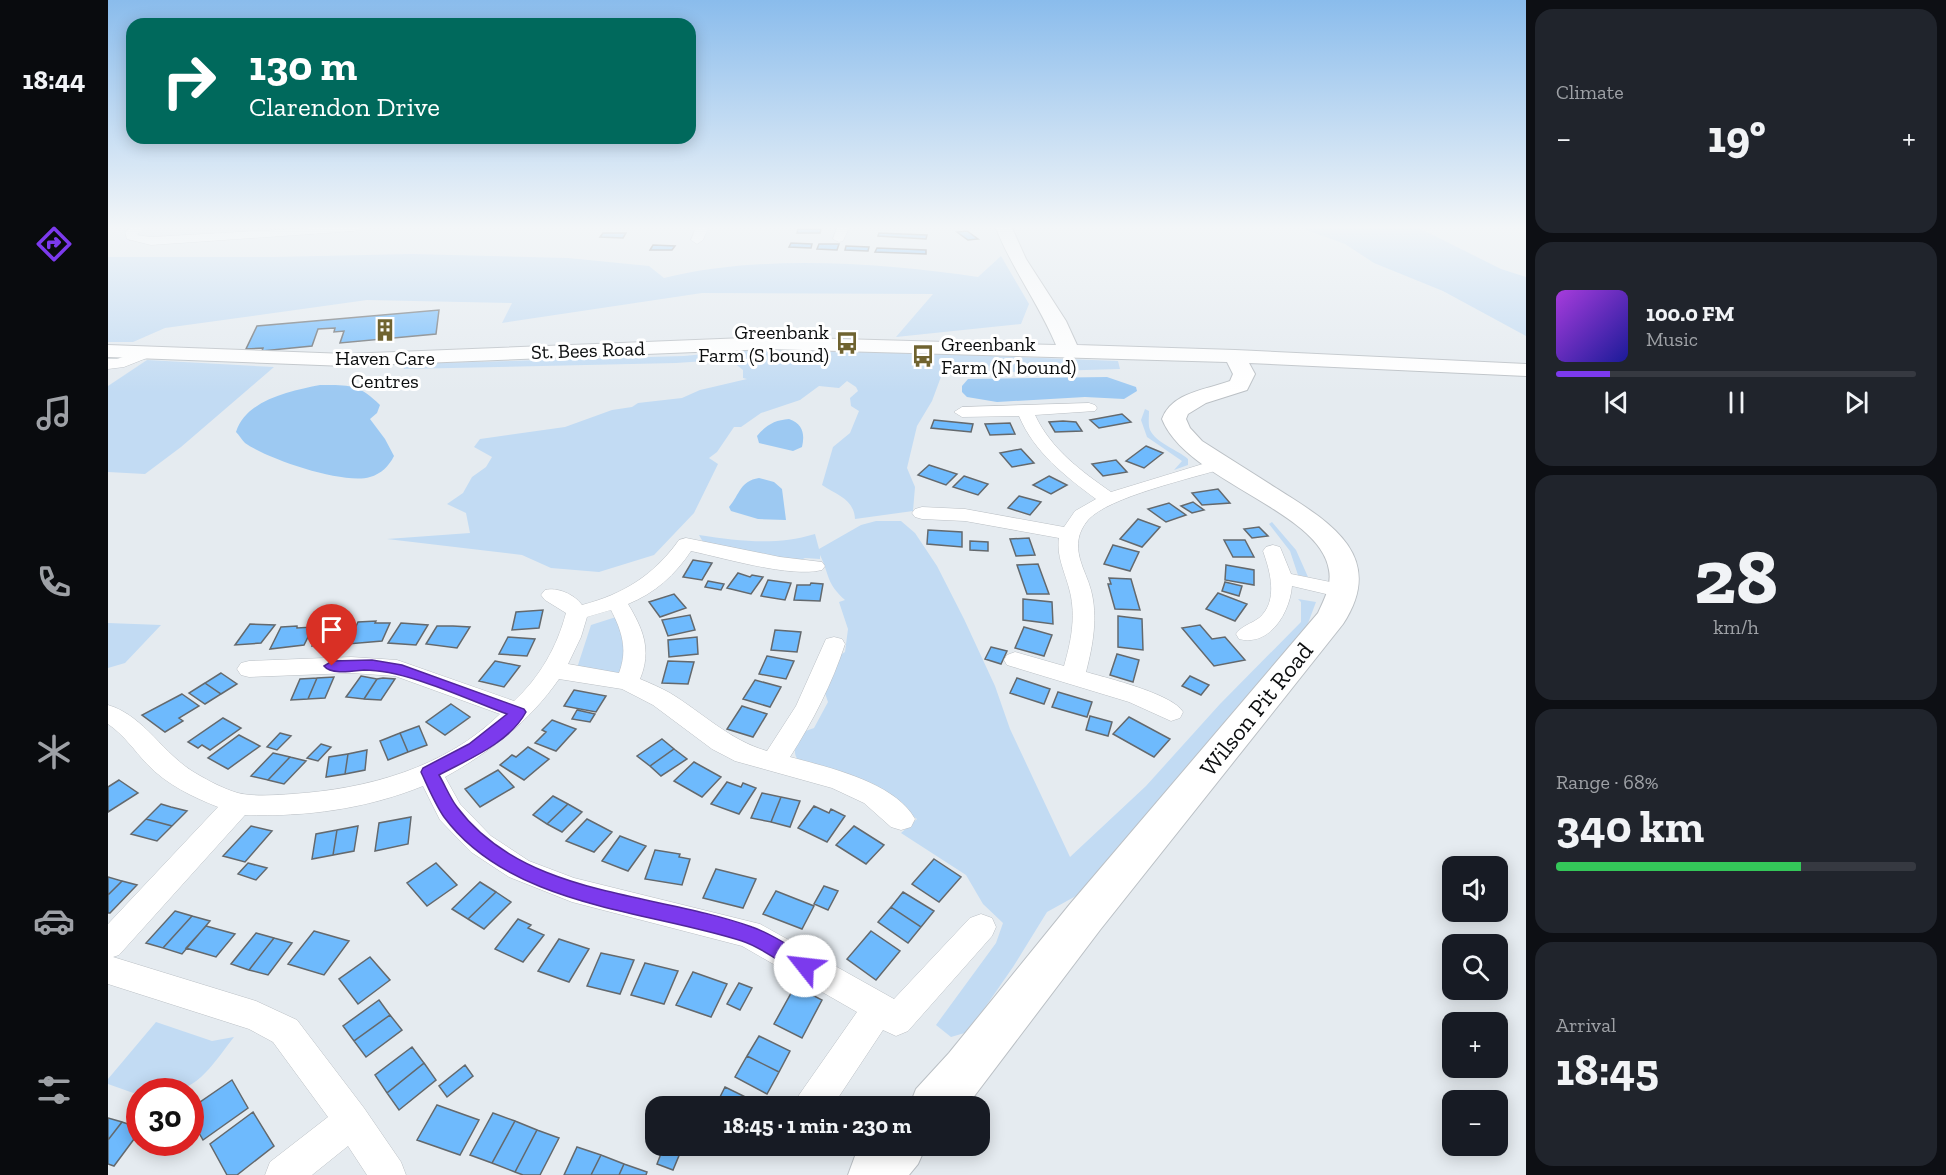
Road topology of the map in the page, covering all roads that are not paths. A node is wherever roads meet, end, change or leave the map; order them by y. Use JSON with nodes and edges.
{"nodes":[{"id":1,"x":1032,"y":283,"type":"edge"},
{"id":2,"x":108,"y":351,"type":"edge"},
{"id":3,"x":152,"y":351,"type":"junction"},
{"id":4,"x":1069,"y":352,"type":"junction"},
{"id":5,"x":1235,"y":356,"type":"junction"},
{"id":6,"x":108,"y":364,"type":"edge"},
{"id":7,"x":1526,"y":370,"type":"edge"},
{"id":8,"x":1089,"y":408,"type":"dead end"},
{"id":9,"x":1025,"y":411,"type":"junction"},
{"id":10,"x":962,"y":412,"type":"dead end"},
{"id":11,"x":1220,"y":464,"type":"junction"},
{"id":12,"x":1108,"y":499,"type":"junction"},
{"id":13,"x":922,"y":513,"type":"dead end"},
{"id":14,"x":1069,"y":534,"type":"junction"},
{"id":15,"x":1273,"y":551,"type":"dead end"},
{"id":16,"x":814,"y":566,"type":"dead end"},
{"id":17,"x":1282,"y":578,"type":"junction"},
{"id":18,"x":1342,"y":591,"type":"junction"},
{"id":19,"x":552,"y":595,"type":"dead end"},
{"id":20,"x":617,"y":603,"type":"junction"},
{"id":21,"x":578,"y":613,"type":"junction"},
{"id":22,"x":1247,"y":634,"type":"dead end"},
{"id":23,"x":834,"y":644,"type":"dead end"},
{"id":24,"x":1015,"y":660,"type":"dead end"},
{"id":25,"x":249,"y":669,"type":"dead end"},
{"id":26,"x":554,"y":670,"type":"junction"},
{"id":27,"x":1073,"y":676,"type":"junction"},
{"id":28,"x":627,"y":682,"type":"junction"},
{"id":29,"x":519,"y":712,"type":"junction"},
{"id":30,"x":1171,"y":712,"type":"dead end"},
{"id":31,"x":111,"y":718,"type":"edge"},
{"id":32,"x":772,"y":763,"type":"junction"},
{"id":33,"x":429,"y":772,"type":"junction"},
{"id":34,"x":238,"y":804,"type":"junction"},
{"id":35,"x":901,"y":819,"type":"dead end"},
{"id":36,"x":981,"y":927,"type":"dead end"},
{"id":37,"x":108,"y":945,"type":"edge"},
{"id":38,"x":108,"y":970,"type":"edge"},
{"id":39,"x":879,"y":1008,"type":"junction"},
{"id":40,"x":819,"y":1096,"type":"edge"},
{"id":41,"x":944,"y":1096,"type":"edge"},
{"id":42,"x":352,"y":1120,"type":"junction"},
{"id":43,"x":891,"y":1156,"type":"edge"},
{"id":44,"x":283,"y":1175,"type":"edge"},
{"id":45,"x":388,"y":1175,"type":"edge"},
{"id":46,"x":874,"y":1175,"type":"edge"}],
"edges":[{"from":1,"to":4,"type":"main road"},
{"from":2,"to":3,"type":"main road","name":"St. Bees Road"},
{"from":3,"to":4,"type":"main road","name":"St. Bees Road"},
{"from":3,"to":6,"type":"street"},
{"from":4,"to":5,"type":"main road","name":"St. Bees Road"},
{"from":5,"to":7,"type":"main road","name":"St. Bees Road"},
{"from":5,"to":11,"type":"main road","name":"Wilson Pit Road"},
{"from":8,"to":9,"type":"street"},
{"from":9,"to":10,"type":"street"},
{"from":9,"to":12,"type":"street"},
{"from":11,"to":12,"type":"street"},
{"from":11,"to":18,"type":"main road","name":"Wilson Pit Road"},
{"from":12,"to":14,"type":"street"},
{"from":13,"to":14,"type":"street"},
{"from":14,"to":27,"type":"street"},
{"from":15,"to":17,"type":"street"},
{"from":16,"to":20,"type":"street"},
{"from":17,"to":18,"type":"street"},
{"from":17,"to":22,"type":"street"},
{"from":18,"to":41,"type":"main road","name":"Wilson Pit Road"},
{"from":19,"to":21,"type":"street"},
{"from":20,"to":21,"type":"street"},
{"from":20,"to":28,"type":"street"},
{"from":21,"to":26,"type":"street"},
{"from":23,"to":32,"type":"street"},
{"from":24,"to":27,"type":"street"},
{"from":25,"to":29,"type":"street"},
{"from":26,"to":28,"type":"street"},
{"from":26,"to":29,"type":"street"},
{"from":27,"to":30,"type":"street"},
{"from":28,"to":32,"type":"street"},
{"from":29,"to":33,"type":"street"},
{"from":31,"to":34,"type":"street"},
{"from":32,"to":35,"type":"street"},
{"from":33,"to":34,"type":"street"},
{"from":33,"to":39,"type":"street"},
{"from":34,"to":37,"type":"street"},
{"from":36,"to":39,"type":"street"},
{"from":38,"to":42,"type":"street"},
{"from":39,"to":40,"type":"street"},
{"from":42,"to":44,"type":"street"},
{"from":42,"to":45,"type":"street"},
{"from":43,"to":46,"type":"main road"}]}
